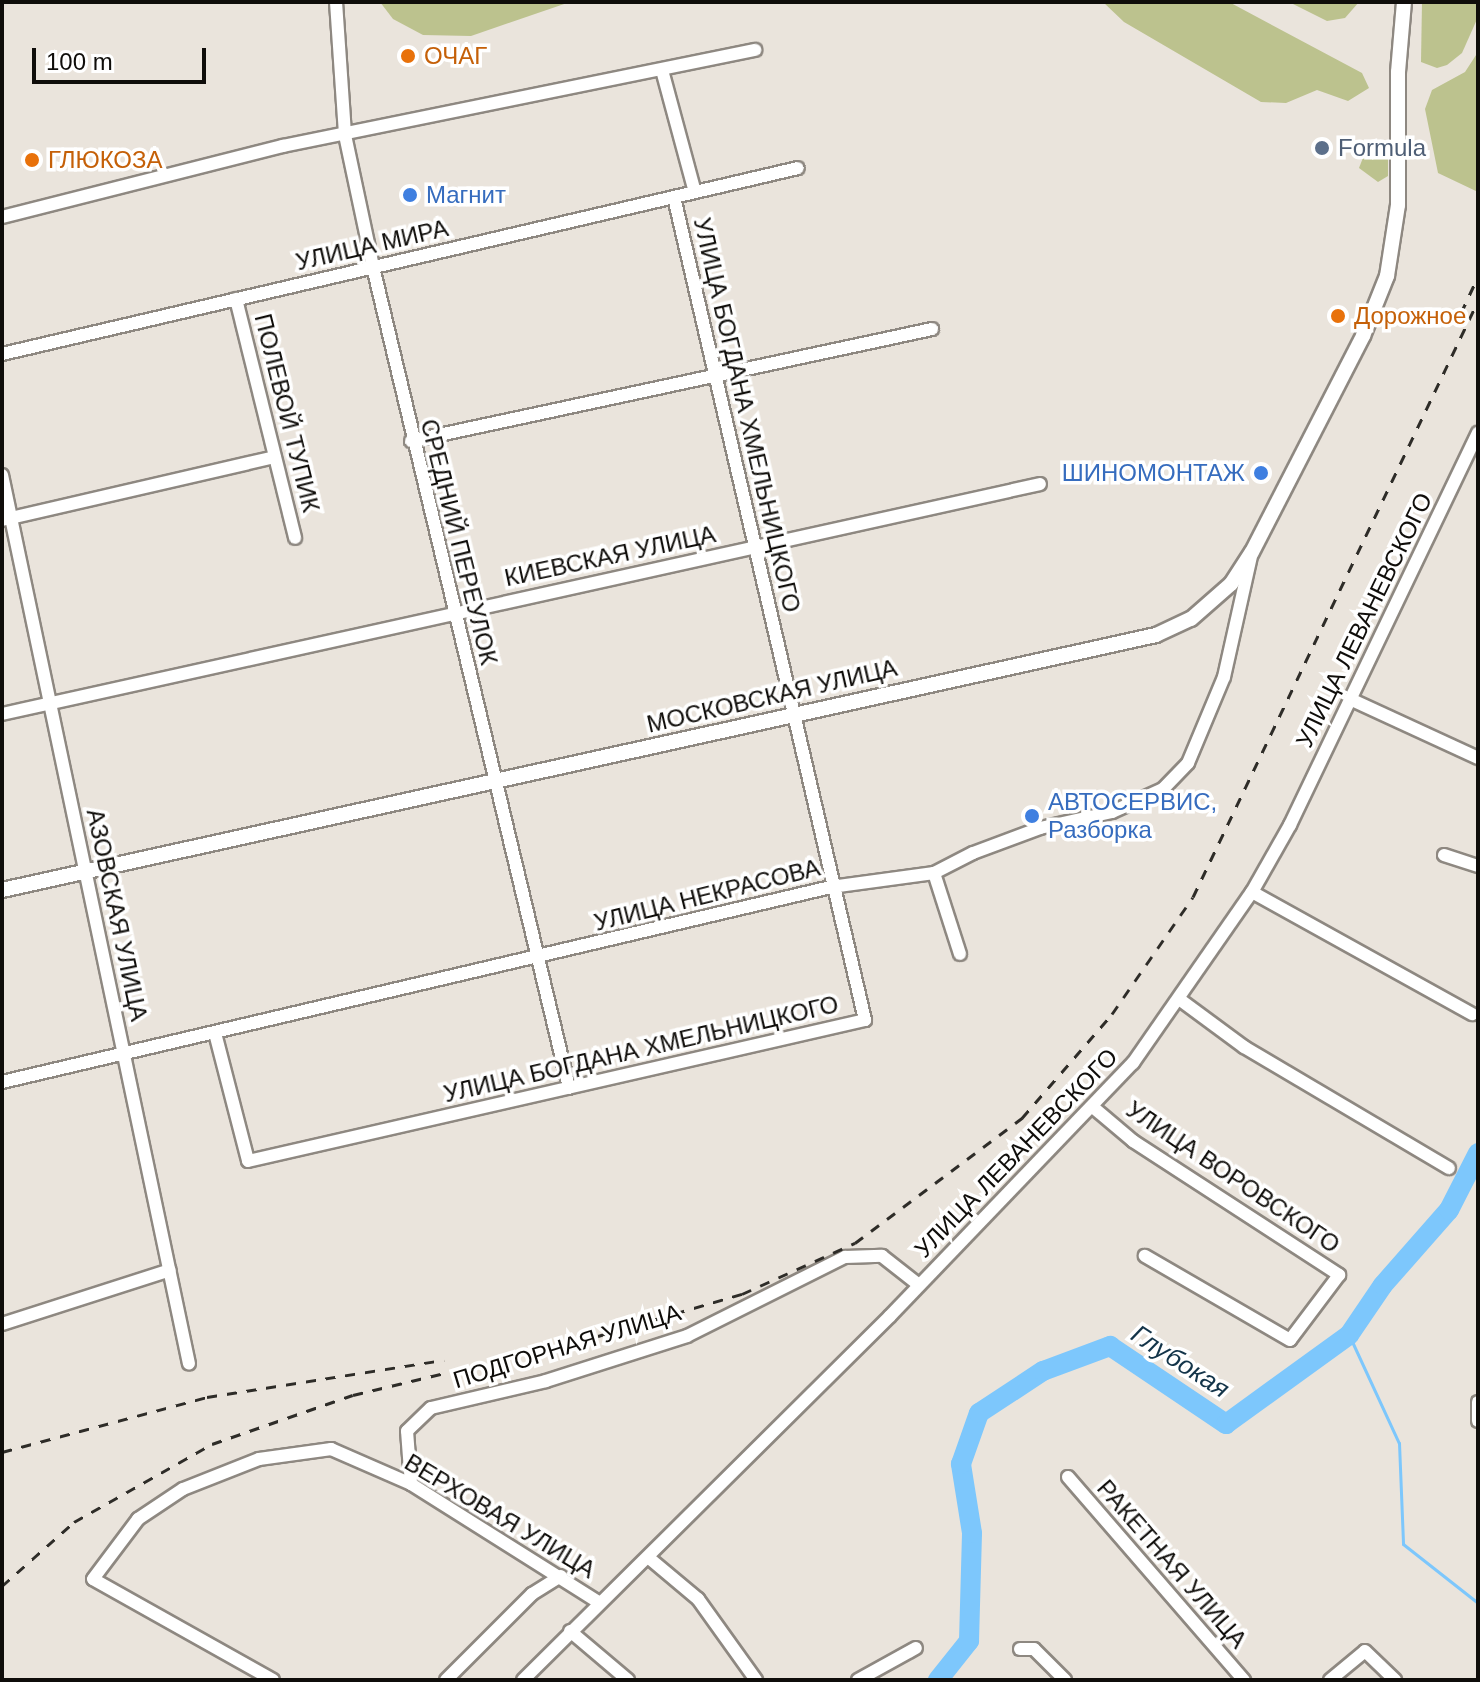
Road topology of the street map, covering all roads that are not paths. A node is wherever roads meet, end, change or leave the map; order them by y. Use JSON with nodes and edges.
{"nodes":[{"id":1,"x":336,"y":2,"type":"edge"},
{"id":2,"x":1404,"y":2,"type":"edge"},
{"id":3,"x":755,"y":50,"type":"dead end"},
{"id":4,"x":662,"y":70,"type":"junction"},
{"id":5,"x":345,"y":135,"type":"junction"},
{"id":6,"x":798,"y":168,"type":"dead end"},
{"id":7,"x":695,"y":192,"type":"junction"},
{"id":8,"x":674,"y":197,"type":"junction"},
{"id":9,"x":2,"y":217,"type":"edge"},
{"id":10,"x":373,"y":267,"type":"junction"},
{"id":11,"x":236,"y":299,"type":"junction"},
{"id":12,"x":932,"y":329,"type":"dead end"},
{"id":13,"x":2,"y":354,"type":"edge"},
{"id":14,"x":715,"y":375,"type":"junction"},
{"id":15,"x":1478,"y":433,"type":"edge"},
{"id":16,"x":411,"y":441,"type":"junction"},
{"id":17,"x":275,"y":457,"type":"junction"},
{"id":18,"x":2,"y":475,"type":"edge"},
{"id":19,"x":1040,"y":484,"type":"dead end"},
{"id":20,"x":6,"y":519,"type":"edge"},
{"id":21,"x":295,"y":538,"type":"dead end"},
{"id":22,"x":755,"y":547,"type":"junction"},
{"id":23,"x":1252,"y":552,"type":"junction"},
{"id":24,"x":454,"y":613,"type":"junction"},
{"id":25,"x":1350,"y":699,"type":"junction"},
{"id":26,"x":50,"y":704,"type":"junction"},
{"id":27,"x":794,"y":712,"type":"junction"},
{"id":28,"x":2,"y":714,"type":"edge"},
{"id":29,"x":1478,"y":758,"type":"edge"},
{"id":30,"x":495,"y":784,"type":"junction"},
{"id":31,"x":1444,"y":855,"type":"dead end"},
{"id":32,"x":1478,"y":866,"type":"edge"},
{"id":33,"x":84,"y":871,"type":"junction"},
{"id":34,"x":934,"y":873,"type":"junction"},
{"id":35,"x":831,"y":887,"type":"junction"},
{"id":36,"x":2,"y":890,"type":"edge"},
{"id":37,"x":1252,"y":892,"type":"junction"},
{"id":38,"x":960,"y":954,"type":"dead end"},
{"id":39,"x":538,"y":959,"type":"junction"},
{"id":40,"x":1179,"y":999,"type":"junction"},
{"id":41,"x":1472,"y":1014,"type":"dead end"},
{"id":42,"x":215,"y":1033,"type":"junction"},
{"id":43,"x":124,"y":1054,"type":"junction"},
{"id":44,"x":2,"y":1082,"type":"edge"},
{"id":45,"x":569,"y":1088,"type":"junction"},
{"id":46,"x":1094,"y":1108,"type":"junction"},
{"id":47,"x":1449,"y":1168,"type":"dead end"},
{"id":48,"x":1145,"y":1256,"type":"dead end"},
{"id":49,"x":170,"y":1270,"type":"junction"},
{"id":50,"x":919,"y":1285,"type":"junction"},
{"id":51,"x":2,"y":1324,"type":"edge"},
{"id":52,"x":189,"y":1364,"type":"dead end"},
{"id":53,"x":1478,"y":1402,"type":"edge"},
{"id":54,"x":1478,"y":1420,"type":"edge"},
{"id":55,"x":1068,"y":1477,"type":"dead end"},
{"id":56,"x":411,"y":1484,"type":"junction"},
{"id":57,"x":649,"y":1558,"type":"junction"},
{"id":58,"x":561,"y":1576,"type":"junction"},
{"id":59,"x":600,"y":1603,"type":"junction"},
{"id":60,"x":570,"y":1631,"type":"junction"},
{"id":61,"x":916,"y":1648,"type":"dead end"},
{"id":62,"x":1020,"y":1649,"type":"dead end"},
{"id":63,"x":273,"y":1680,"type":"edge"},
{"id":64,"x":446,"y":1680,"type":"edge"},
{"id":65,"x":523,"y":1680,"type":"edge"},
{"id":66,"x":628,"y":1680,"type":"edge"},
{"id":67,"x":756,"y":1680,"type":"edge"},
{"id":68,"x":858,"y":1680,"type":"edge"},
{"id":69,"x":1065,"y":1680,"type":"edge"},
{"id":70,"x":1244,"y":1680,"type":"edge"},
{"id":71,"x":1330,"y":1680,"type":"edge"},
{"id":72,"x":1395,"y":1680,"type":"edge"}],
"edges":[{"from":1,"to":5,"type":"street","name":"СРЕДНИЙ ПЕРЕУЛОК"},
{"from":2,"to":23,"type":"main road","name":"МОСКОВСКАЯ УЛИЦА"},
{"from":3,"to":4,"type":"street"},
{"from":4,"to":5,"type":"street"},
{"from":4,"to":7,"type":"street"},
{"from":5,"to":9,"type":"street"},
{"from":5,"to":10,"type":"street","name":"СРЕДНИЙ ПЕРЕУЛОК"},
{"from":6,"to":7,"type":"street","name":"УЛИЦА МИРА"},
{"from":7,"to":8,"type":"street","name":"УЛИЦА МИРА"},
{"from":8,"to":10,"type":"street","name":"УЛИЦА МИРА"},
{"from":8,"to":14,"type":"street","name":"УЛИЦА БОГДАНА ХМЕЛЬНИЦКОГО"},
{"from":10,"to":11,"type":"street","name":"УЛИЦА МИРА"},
{"from":10,"to":16,"type":"street","name":"СРЕДНИЙ ПЕРЕУЛОК"},
{"from":11,"to":13,"type":"street","name":"УЛИЦА МИРА"},
{"from":11,"to":17,"type":"street","name":"ПОЛЕВОЙ ТУПИК"},
{"from":12,"to":14,"type":"street"},
{"from":14,"to":16,"type":"street"},
{"from":14,"to":22,"type":"street","name":"УЛИЦА БОГДАНА ХМЕЛЬНИЦКОГО"},
{"from":15,"to":25,"type":"street","name":"УЛИЦА ЛЕВАНЕВСКОГО"},
{"from":16,"to":24,"type":"street","name":"СРЕДНИЙ ПЕРЕУЛОК"},
{"from":17,"to":20,"type":"street"},
{"from":17,"to":21,"type":"street","name":"ПОЛЕВОЙ ТУПИК"},
{"from":18,"to":20,"type":"street","name":"АЗОВСКАЯ УЛИЦА"},
{"from":19,"to":22,"type":"street","name":"КИЕВСКАЯ УЛИЦА"},
{"from":20,"to":26,"type":"street","name":"АЗОВСКАЯ УЛИЦА"},
{"from":22,"to":24,"type":"street","name":"КИЕВСКАЯ УЛИЦА"},
{"from":22,"to":27,"type":"street","name":"УЛИЦА БОГДАНА ХМЕЛЬНИЦКОГО"},
{"from":23,"to":27,"type":"main road","name":"МОСКОВСКАЯ УЛИЦА"},
{"from":23,"to":34,"type":"street","name":"УЛИЦА НЕКРАСОВА"},
{"from":24,"to":26,"type":"street","name":"КИЕВСКАЯ УЛИЦА"},
{"from":24,"to":30,"type":"street","name":"СРЕДНИЙ ПЕРЕУЛОК"},
{"from":25,"to":29,"type":"street"},
{"from":25,"to":37,"type":"street","name":"УЛИЦА ЛЕВАНЕВСКОГО"},
{"from":26,"to":28,"type":"street","name":"КИЕВСКАЯ УЛИЦА"},
{"from":26,"to":33,"type":"street","name":"АЗОВСКАЯ УЛИЦА"},
{"from":27,"to":30,"type":"main road","name":"МОСКОВСКАЯ УЛИЦА"},
{"from":27,"to":35,"type":"street","name":"УЛИЦА БОГДАНА ХМЕЛЬНИЦКОГО"},
{"from":30,"to":33,"type":"main road","name":"МОСКОВСКАЯ УЛИЦА"},
{"from":30,"to":39,"type":"street","name":"СРЕДНИЙ ПЕРЕУЛОК"},
{"from":31,"to":32,"type":"street"},
{"from":33,"to":36,"type":"main road","name":"МОСКОВСКАЯ УЛИЦА"},
{"from":33,"to":43,"type":"street","name":"АЗОВСКАЯ УЛИЦА"},
{"from":34,"to":35,"type":"street","name":"УЛИЦА НЕКРАСОВА"},
{"from":34,"to":38,"type":"street"},
{"from":35,"to":39,"type":"street","name":"УЛИЦА НЕКРАСОВА"},
{"from":35,"to":45,"type":"street","name":"УЛИЦА БОГДАНА ХМЕЛЬНИЦКОГО"},
{"from":37,"to":40,"type":"street","name":"УЛИЦА ЛЕВАНЕВСКОГО"},
{"from":37,"to":41,"type":"street"},
{"from":39,"to":42,"type":"street","name":"УЛИЦА НЕКРАСОВА"},
{"from":39,"to":45,"type":"street","name":"СРЕДНИЙ ПЕРЕУЛОК"},
{"from":40,"to":46,"type":"street","name":"УЛИЦА ЛЕВАНЕВСКОГО"},
{"from":40,"to":47,"type":"street"},
{"from":42,"to":43,"type":"street","name":"УЛИЦА НЕКРАСОВА"},
{"from":42,"to":45,"type":"street","name":"УЛИЦА БОГДАНА ХМЕЛЬНИЦКОГО"},
{"from":43,"to":44,"type":"street","name":"УЛИЦА НЕКРАСОВА"},
{"from":43,"to":49,"type":"street","name":"АЗОВСКАЯ УЛИЦА"},
{"from":46,"to":48,"type":"street","name":"УЛИЦА ВОРОВСКОГО"},
{"from":46,"to":50,"type":"street","name":"УЛИЦА ЛЕВАНЕВСКОГО"},
{"from":49,"to":51,"type":"street"},
{"from":49,"to":52,"type":"street","name":"АЗОВСКАЯ УЛИЦА"},
{"from":50,"to":56,"type":"street","name":"ПОДГОРНАЯ УЛИЦА"},
{"from":50,"to":57,"type":"street","name":"УЛИЦА ЛЕВАНЕВСКОГО"},
{"from":53,"to":54,"type":"street"},
{"from":55,"to":70,"type":"street","name":"РАКЕТНАЯ УЛИЦА"},
{"from":56,"to":58,"type":"street","name":"ВЕРХОВАЯ УЛИЦА"},
{"from":56,"to":63,"type":"street","name":"ВЕРХОВАЯ УЛИЦА"},
{"from":57,"to":59,"type":"street","name":"УЛИЦА ЛЕВАНЕВСКОГО"},
{"from":57,"to":67,"type":"street"},
{"from":58,"to":59,"type":"street","name":"ВЕРХОВАЯ УЛИЦА"},
{"from":58,"to":64,"type":"street"},
{"from":59,"to":60,"type":"street","name":"УЛИЦА ЛЕВАНЕВСКОГО"},
{"from":60,"to":65,"type":"street","name":"УЛИЦА ЛЕВАНЕВСКОГО"},
{"from":60,"to":66,"type":"street"},
{"from":61,"to":68,"type":"street"},
{"from":62,"to":69,"type":"street"},
{"from":71,"to":72,"type":"street"}]}
